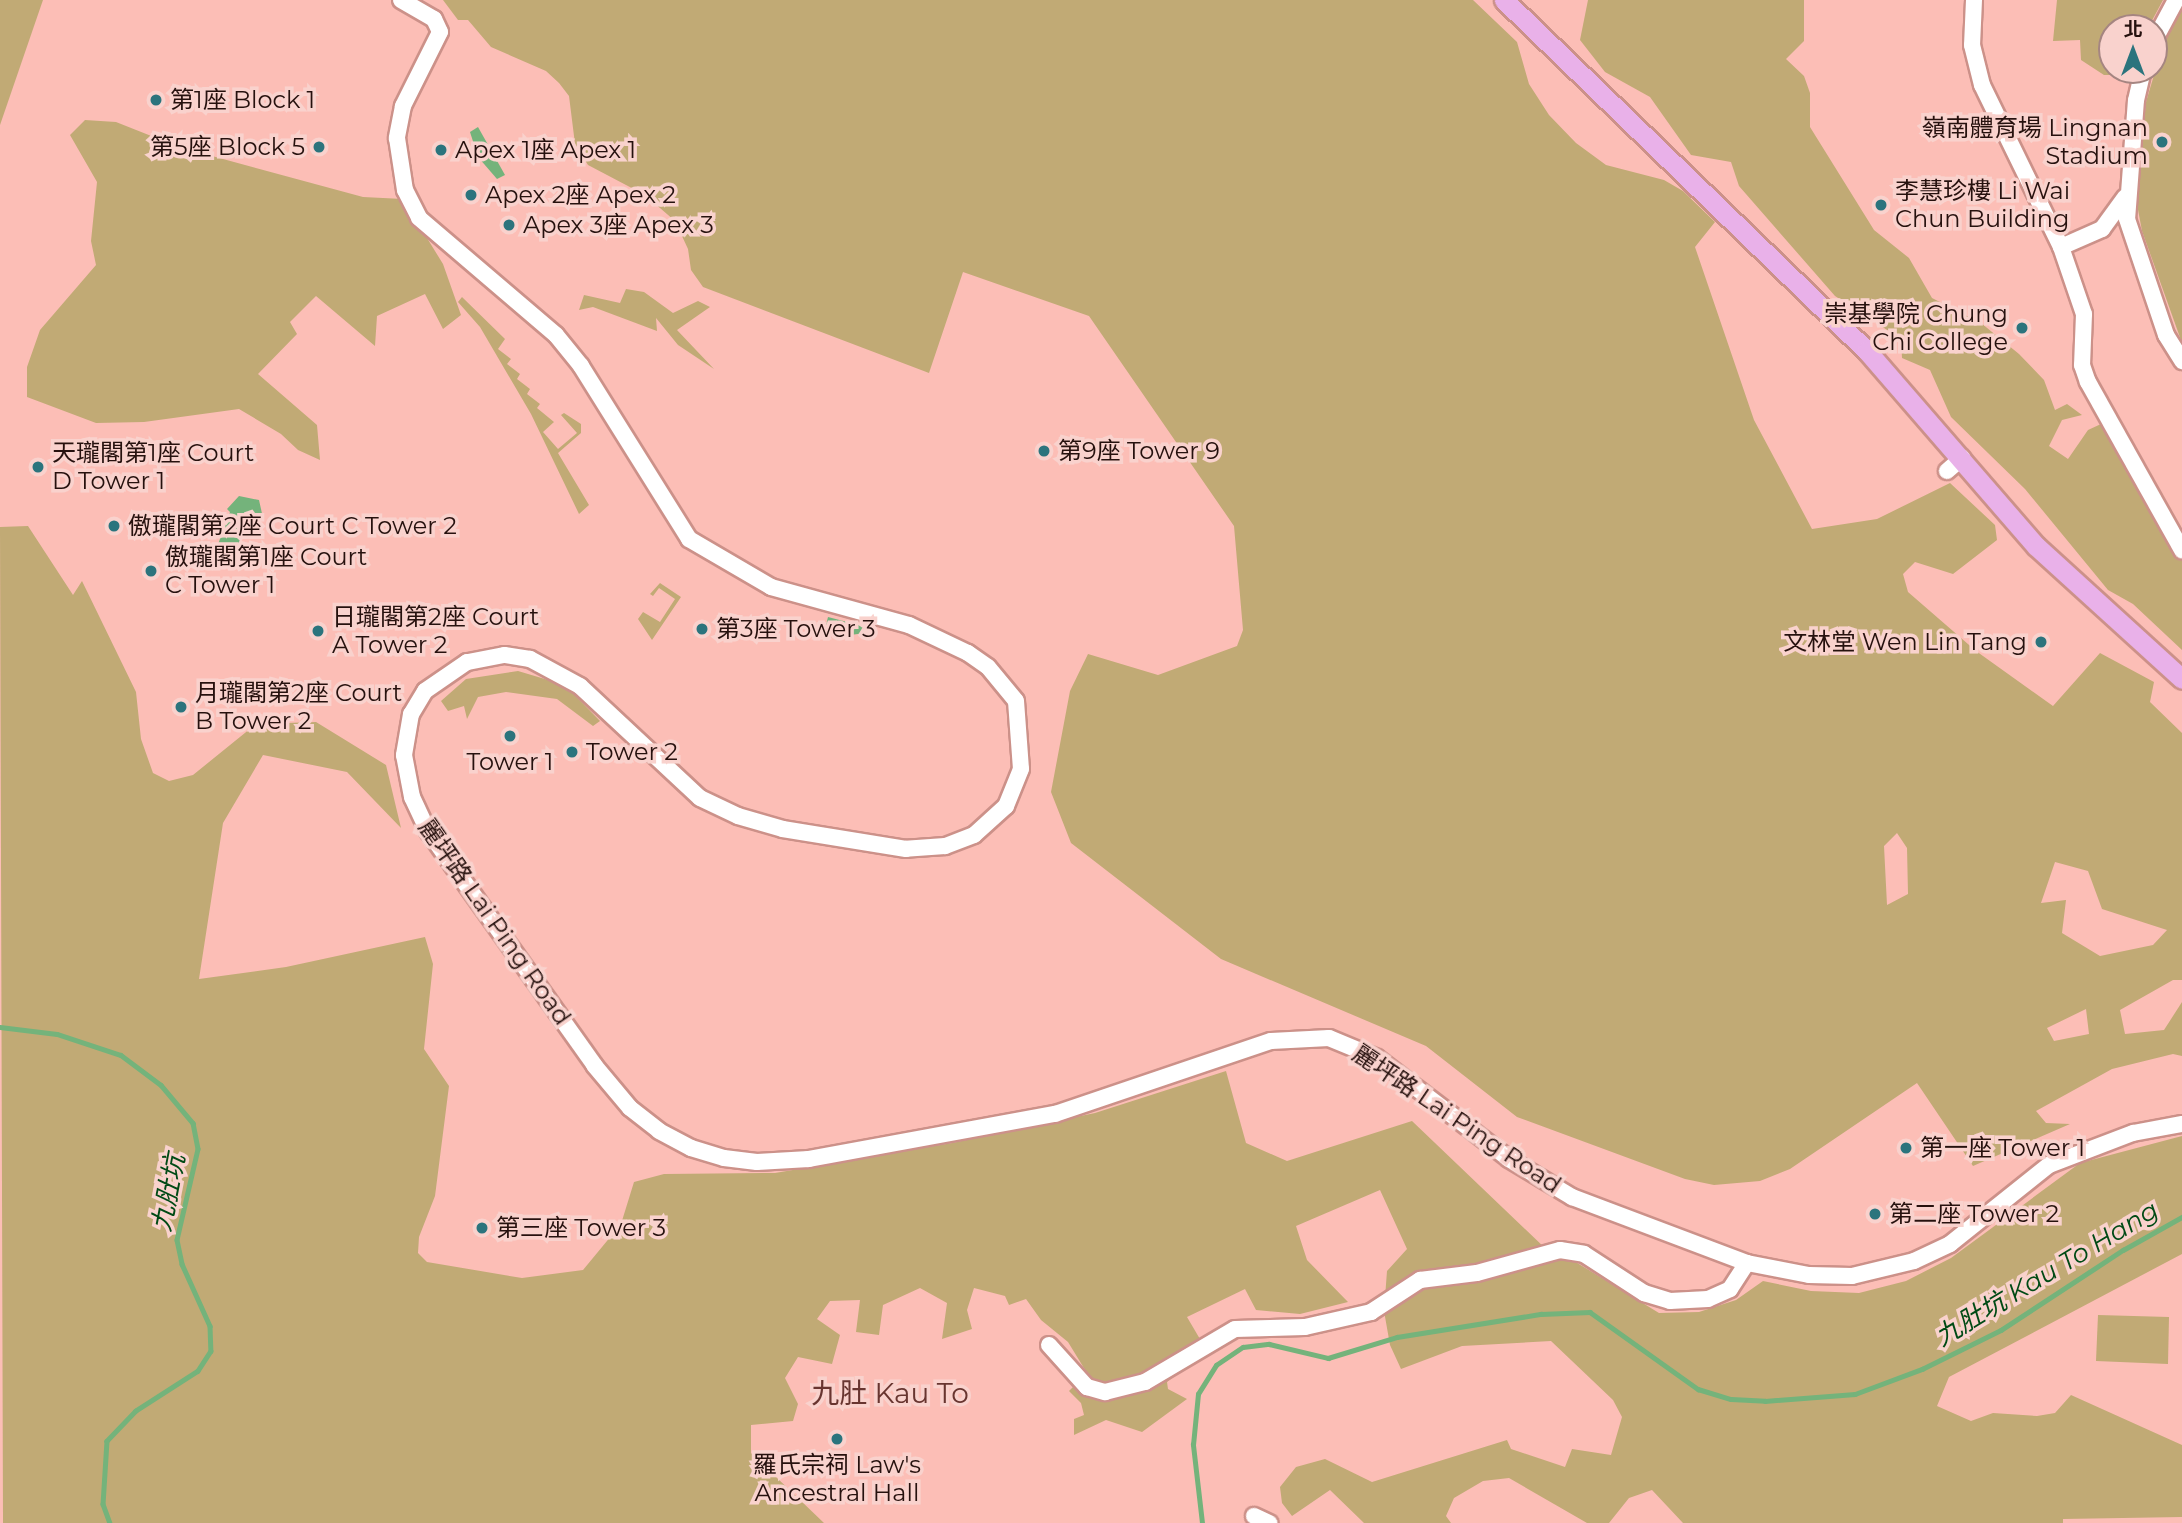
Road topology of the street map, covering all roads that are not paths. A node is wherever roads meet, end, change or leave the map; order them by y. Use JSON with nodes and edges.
{"nodes":[{"id":1,"x":401,"y":0,"type":"edge"},
{"id":2,"x":1504,"y":0,"type":"edge"},
{"id":3,"x":1975,"y":0,"type":"edge"},
{"id":4,"x":2141,"y":84,"type":"edge"},
{"id":5,"x":2125,"y":197,"type":"junction"},
{"id":6,"x":2102,"y":229,"type":"junction"},
{"id":7,"x":2131,"y":243,"type":"junction"},
{"id":8,"x":2061,"y":247,"type":"junction"},
{"id":9,"x":2182,"y":361,"type":"edge"},
{"id":10,"x":1962,"y":458,"type":"junction"},
{"id":11,"x":1947,"y":471,"type":"dead end"},
{"id":12,"x":2182,"y":550,"type":"edge"},
{"id":13,"x":2182,"y":679,"type":"edge"},
{"id":14,"x":2182,"y":1124,"type":"edge"},
{"id":15,"x":1747,"y":1263,"type":"junction"},
{"id":16,"x":1049,"y":1345,"type":"dead end"},
{"id":17,"x":1254,"y":1516,"type":"dead end"},
{"id":18,"x":1269,"y":1523,"type":"edge"}],
"edges":[{"from":1,"to":15,"type":"street","name":"麗坪路 Lai Ping Road"},
{"from":2,"to":10,"type":"main road"},
{"from":3,"to":8,"type":"street"},
{"from":4,"to":5,"type":"street"},
{"from":5,"to":6,"type":"street"},
{"from":5,"to":7,"type":"street"},
{"from":6,"to":7,"type":"street"},
{"from":6,"to":8,"type":"street"},
{"from":7,"to":9,"type":"street"},
{"from":8,"to":12,"type":"street"},
{"from":10,"to":11,"type":"street"},
{"from":10,"to":13,"type":"main road"},
{"from":14,"to":15,"type":"street","name":"麗坪路 Lai Ping Road"},
{"from":15,"to":16,"type":"street"},
{"from":17,"to":18,"type":"street"}]}
